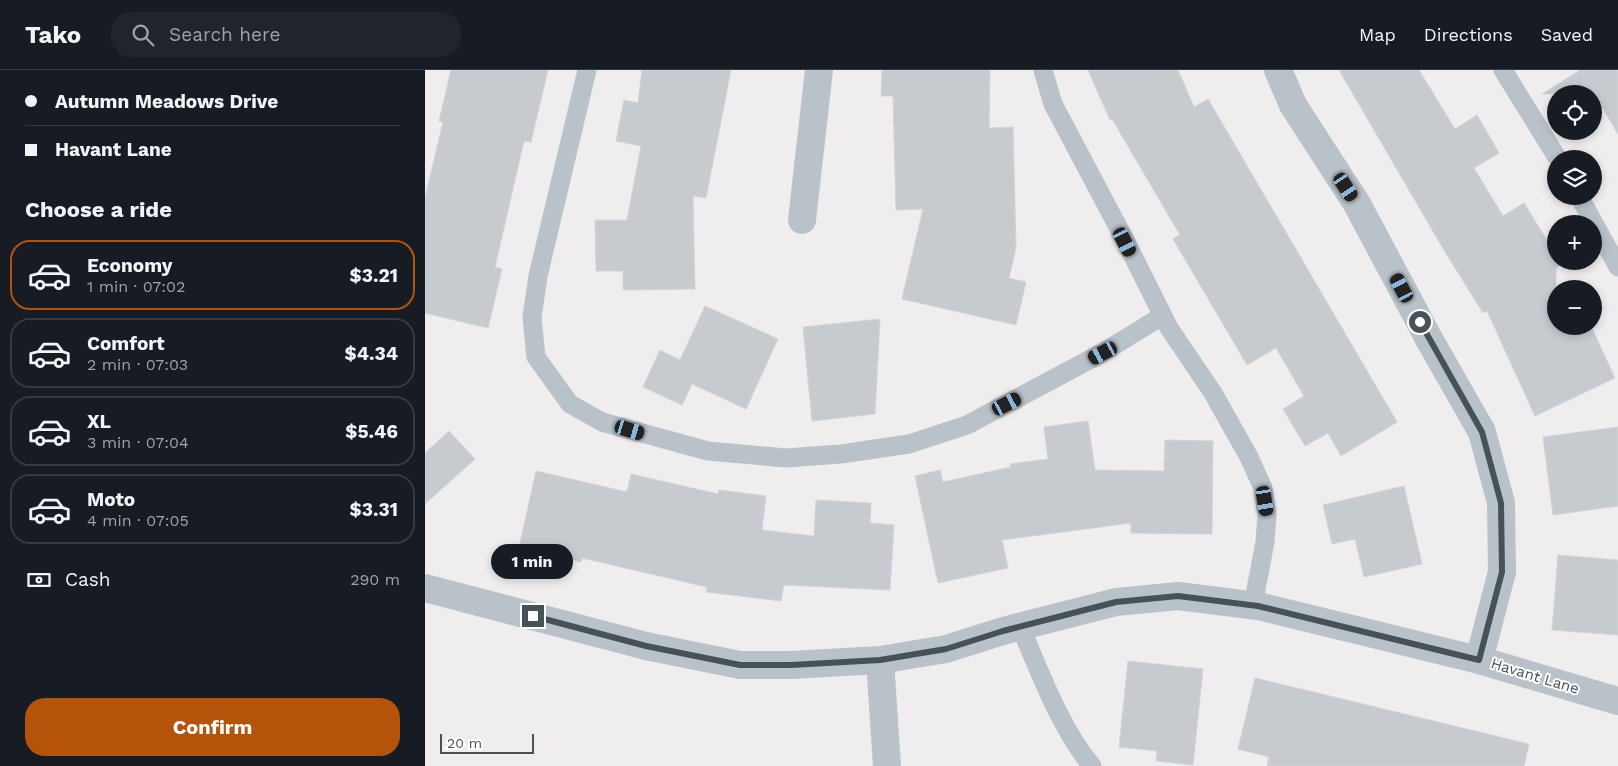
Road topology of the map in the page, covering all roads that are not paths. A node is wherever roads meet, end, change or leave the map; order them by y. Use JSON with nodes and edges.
{"nodes":[{"id":1,"x":587,"y":70,"type":"edge"},
{"id":2,"x":819,"y":70,"type":"edge"},
{"id":3,"x":1043,"y":70,"type":"edge"},
{"id":4,"x":1278,"y":70,"type":"edge"},
{"id":5,"x":1503,"y":70,"type":"edge"},
{"id":6,"x":1552,"y":150,"type":"edge"},
{"id":7,"x":1584,"y":205,"type":"edge"},
{"id":8,"x":801,"y":220,"type":"dead end"},
{"id":9,"x":1618,"y":267,"type":"edge"},
{"id":10,"x":1162,"y":316,"type":"junction"},
{"id":11,"x":425,"y":588,"type":"edge"},
{"id":12,"x":1253,"y":605,"type":"junction"},
{"id":13,"x":1020,"y":626,"type":"junction"},
{"id":14,"x":880,"y":660,"type":"junction"},
{"id":15,"x":1479,"y":660,"type":"junction"},
{"id":16,"x":1618,"y":701,"type":"edge"},
{"id":17,"x":887,"y":766,"type":"edge"},
{"id":18,"x":1092,"y":766,"type":"edge"}],
"edges":[{"from":1,"to":10,"type":"lane"},
{"from":2,"to":8,"type":"street"},
{"from":3,"to":10,"type":"lane"},
{"from":4,"to":15,"type":"street"},
{"from":5,"to":6,"type":"lane"},
{"from":7,"to":9,"type":"lane"},
{"from":10,"to":12,"type":"lane"},
{"from":11,"to":14,"type":"street","name":"Havant Lane"},
{"from":12,"to":13,"type":"street","name":"Havant Lane"},
{"from":12,"to":15,"type":"street","name":"Havant Lane"},
{"from":13,"to":14,"type":"street","name":"Havant Lane"},
{"from":13,"to":18,"type":"lane"},
{"from":14,"to":17,"type":"street"},
{"from":15,"to":16,"type":"street","name":"Havant Lane"}]}
